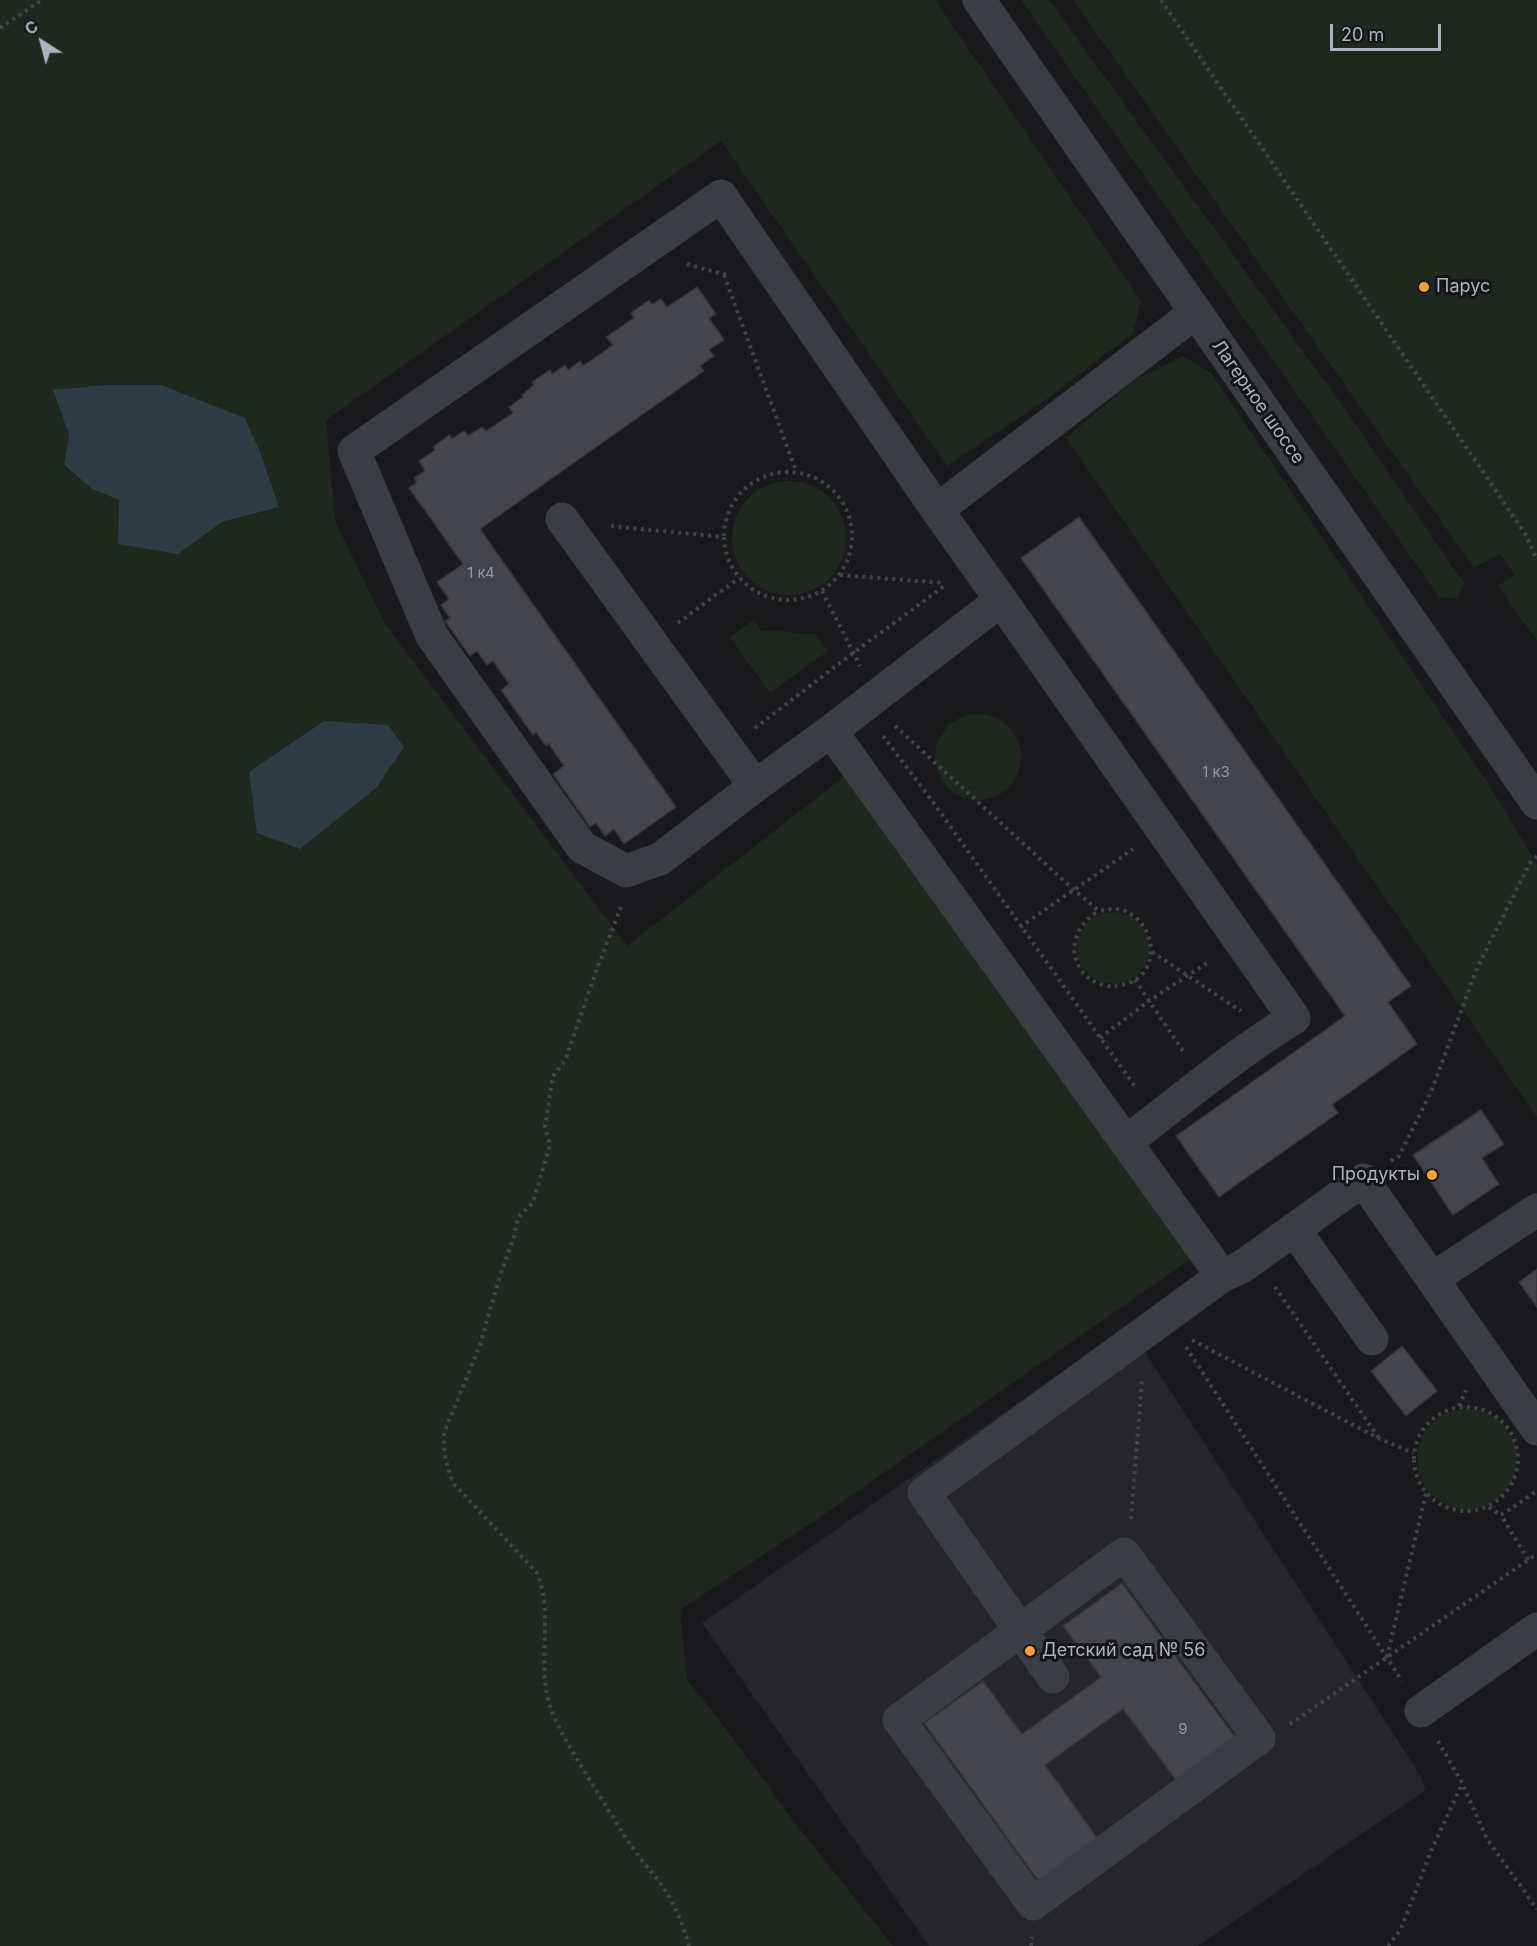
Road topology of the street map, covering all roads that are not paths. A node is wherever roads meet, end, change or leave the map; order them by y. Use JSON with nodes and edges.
{"nodes":[{"id":1,"x":979,"y":0,"type":"edge"},
{"id":2,"x":1196,"y":312,"type":"junction"},
{"id":3,"x":937,"y":510,"type":"junction"},
{"id":4,"x":562,"y":519,"type":"road end"},
{"id":5,"x":1001,"y":600,"type":"junction"},
{"id":6,"x":831,"y":731,"type":"junction"},
{"id":7,"x":1527,"y":768,"type":"edge"},
{"id":8,"x":755,"y":786,"type":"junction"},
{"id":9,"x":1537,"y":803,"type":"edge"},
{"id":10,"x":1126,"y":1142,"type":"junction"},
{"id":11,"x":1537,"y":1210,"type":"edge"},
{"id":12,"x":1294,"y":1229,"type":"junction"},
{"id":13,"x":1222,"y":1276,"type":"junction"},
{"id":14,"x":1432,"y":1279,"type":"junction"},
{"id":15,"x":1372,"y":1339,"type":"dead end"},
{"id":16,"x":1537,"y":1429,"type":"edge"},
{"id":17,"x":1537,"y":1629,"type":"edge"},
{"id":18,"x":1020,"y":1630,"type":"junction"},
{"id":19,"x":1053,"y":1677,"type":"dead end"},
{"id":20,"x":1421,"y":1712,"type":"road end"}],
"edges":[{"from":1,"to":2,"type":"street","name":"Лагерное шоссе"},
{"from":2,"to":3,"type":"street"},
{"from":2,"to":7,"type":"street","name":"Лагерное шоссе"},
{"from":3,"to":5,"type":"street"},
{"from":3,"to":8,"type":"street"},
{"from":4,"to":8,"type":"street"},
{"from":5,"to":6,"type":"street"},
{"from":5,"to":10,"type":"street"},
{"from":6,"to":8,"type":"street"},
{"from":6,"to":10,"type":"street"},
{"from":7,"to":9,"type":"street","name":"Лагерное шоссе"},
{"from":10,"to":13,"type":"street"},
{"from":11,"to":14,"type":"street"},
{"from":12,"to":13,"type":"street"},
{"from":12,"to":14,"type":"street"},
{"from":12,"to":15,"type":"street"},
{"from":13,"to":18,"type":"street"},
{"from":14,"to":16,"type":"street"},
{"from":17,"to":20,"type":"street"},
{"from":18,"to":18,"type":"street"},
{"from":18,"to":19,"type":"street"}]}
